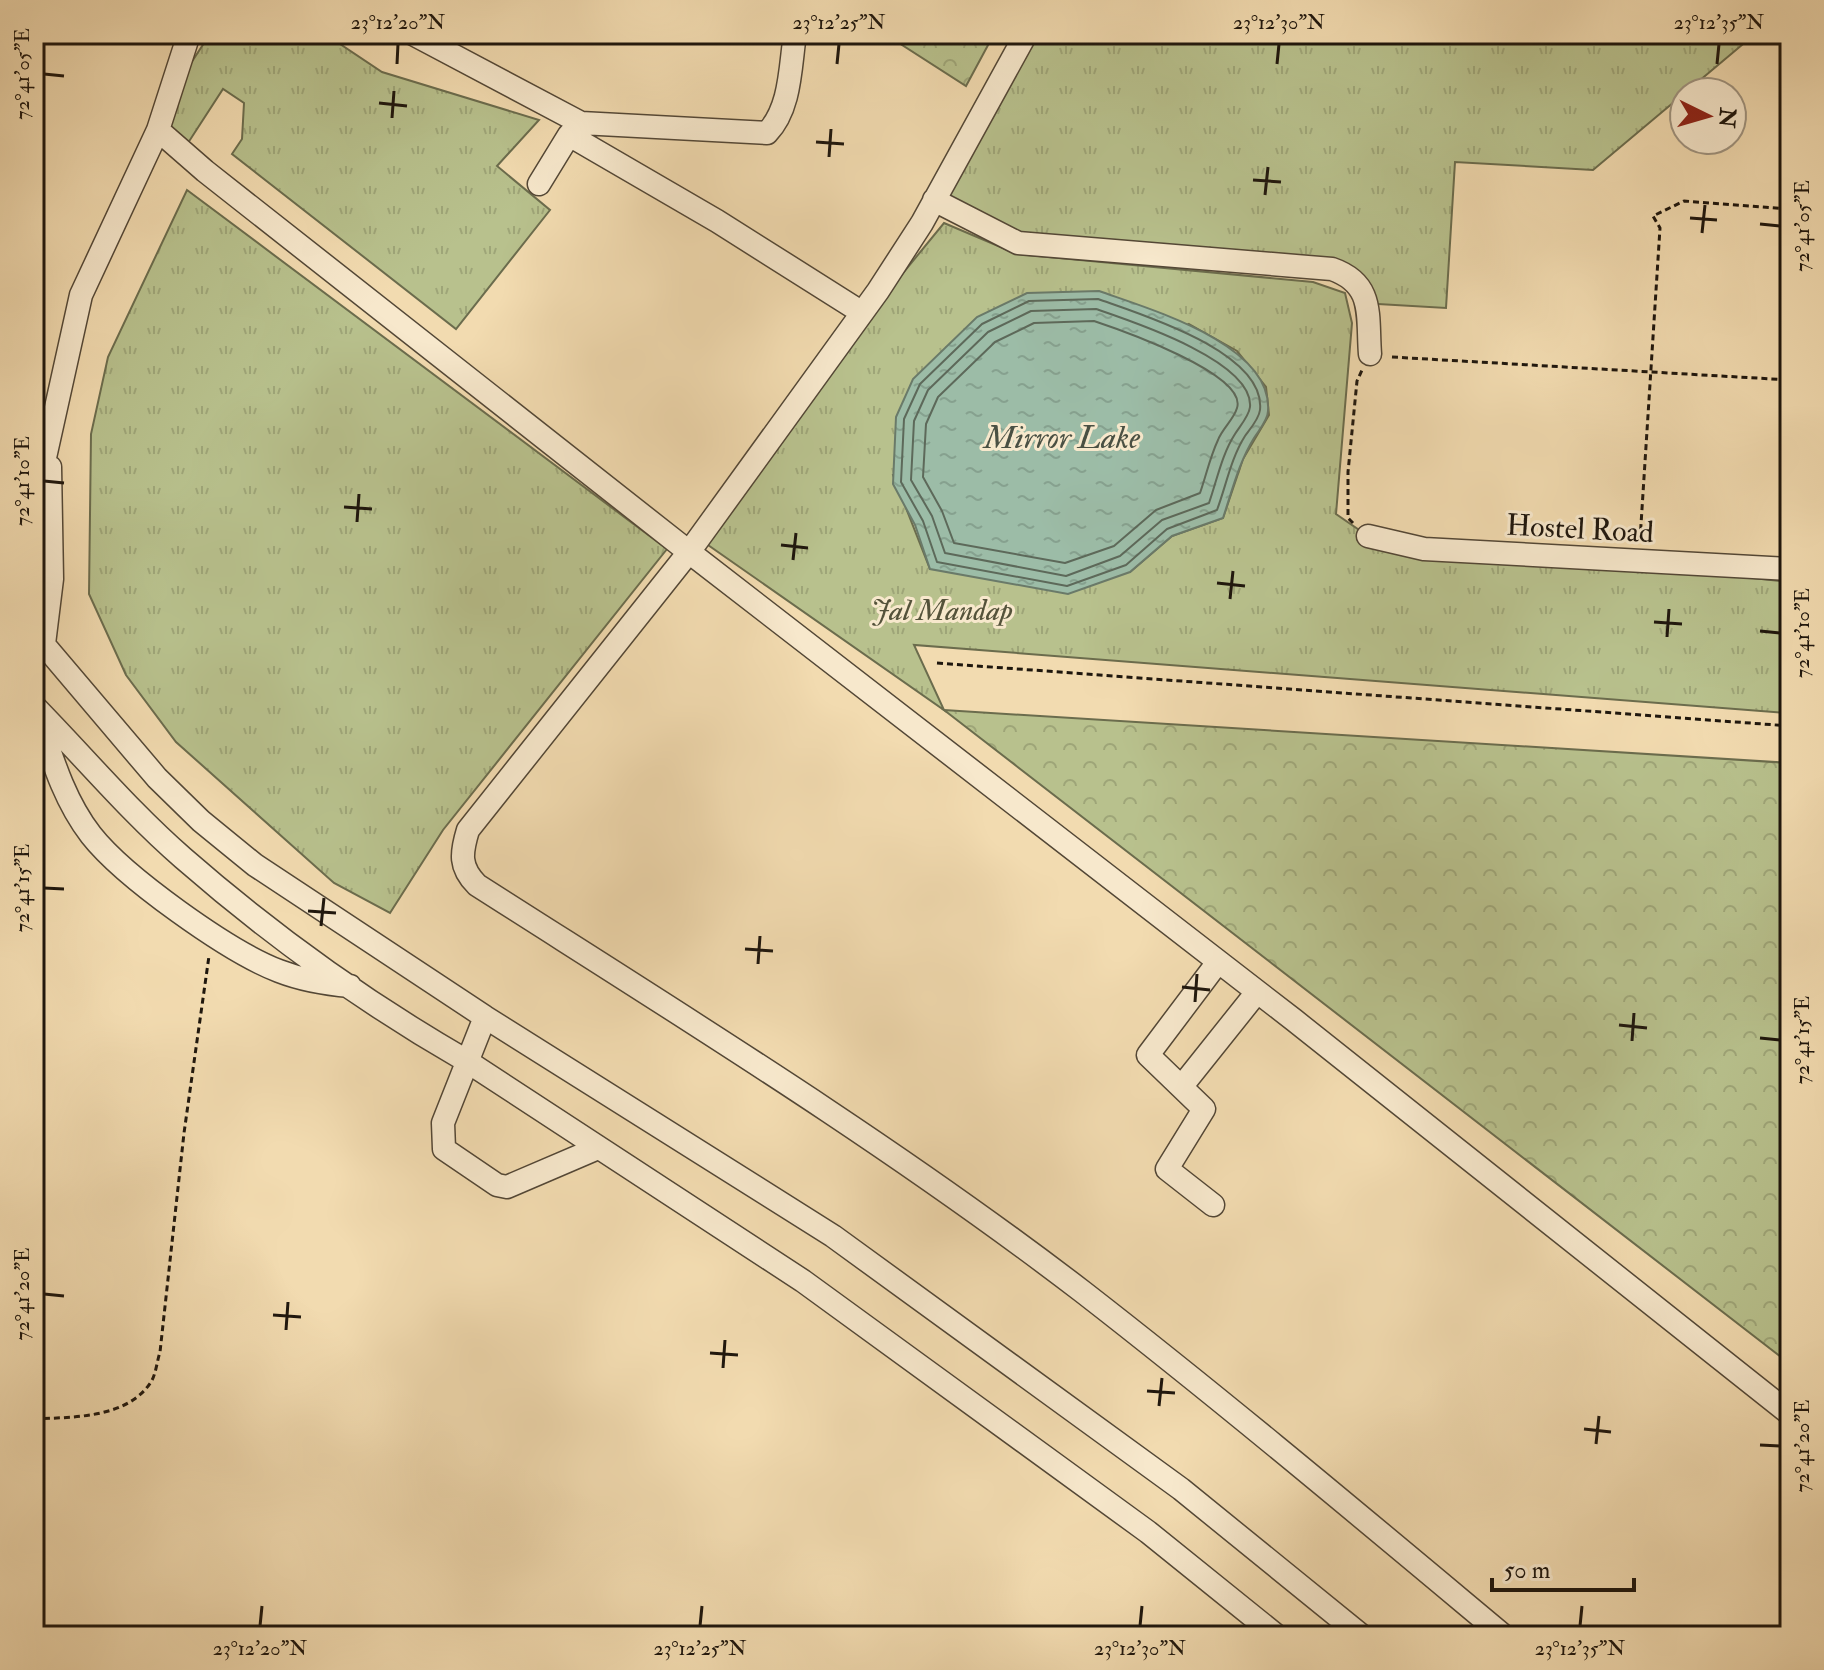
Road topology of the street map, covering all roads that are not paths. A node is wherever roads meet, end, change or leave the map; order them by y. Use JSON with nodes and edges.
{"nodes":[{"id":1,"x":189,"y":34,"type":"edge"},
{"id":2,"x":413,"y":34,"type":"edge"},
{"id":3,"x":795,"y":34,"type":"edge"},
{"id":4,"x":1026,"y":34,"type":"edge"},
{"id":5,"x":158,"y":130,"type":"junction"},
{"id":6,"x":539,"y":184,"type":"dead end"},
{"id":7,"x":934,"y":200,"type":"junction"},
{"id":8,"x":861,"y":312,"type":"junction"},
{"id":9,"x":1370,"y":354,"type":"road end"},
{"id":10,"x":47,"y":446,"type":"junction"},
{"id":11,"x":34,"y":507,"type":"edge"},
{"id":12,"x":1368,"y":536,"type":"road end"},
{"id":13,"x":689,"y":552,"type":"junction"},
{"id":14,"x":1790,"y":569,"type":"edge"},
{"id":15,"x":39,"y":638,"type":"edge"},
{"id":16,"x":35,"y":707,"type":"edge"},
{"id":17,"x":1218,"y":962,"type":"junction"},
{"id":18,"x":351,"y":986,"type":"junction"},
{"id":19,"x":1257,"y":992,"type":"junction"},
{"id":20,"x":485,"y":1017,"type":"junction"},
{"id":21,"x":465,"y":1060,"type":"junction"},
{"id":22,"x":1182,"y":1086,"type":"junction"},
{"id":23,"x":598,"y":1148,"type":"junction"},
{"id":24,"x":1213,"y":1205,"type":"dead end"},
{"id":25,"x":1790,"y":1414,"type":"edge"},
{"id":26,"x":1277,"y":1636,"type":"edge"},
{"id":27,"x":1362,"y":1636,"type":"edge"},
{"id":28,"x":1504,"y":1636,"type":"edge"}],
"edges":[{"from":1,"to":5,"type":"street"},
{"from":2,"to":3,"type":"street"},
{"from":4,"to":7,"type":"street"},
{"from":5,"to":10,"type":"street"},
{"from":5,"to":13,"type":"street"},
{"from":6,"to":8,"type":"street"},
{"from":7,"to":8,"type":"street"},
{"from":7,"to":9,"type":"street"},
{"from":8,"to":13,"type":"street"},
{"from":10,"to":11,"type":"street"},
{"from":10,"to":15,"type":"street"},
{"from":12,"to":14,"type":"street","name":"Hostel Road"},
{"from":13,"to":17,"type":"street"},
{"from":13,"to":28,"type":"street"},
{"from":15,"to":20,"type":"street"},
{"from":16,"to":18,"type":"street"},
{"from":16,"to":18,"type":"street"},
{"from":17,"to":19,"type":"street"},
{"from":17,"to":22,"type":"street"},
{"from":18,"to":21,"type":"street"},
{"from":19,"to":22,"type":"street"},
{"from":19,"to":25,"type":"street"},
{"from":20,"to":21,"type":"street"},
{"from":20,"to":27,"type":"street"},
{"from":21,"to":23,"type":"street"},
{"from":21,"to":23,"type":"street"},
{"from":22,"to":24,"type":"street"},
{"from":23,"to":26,"type":"street"}]}
